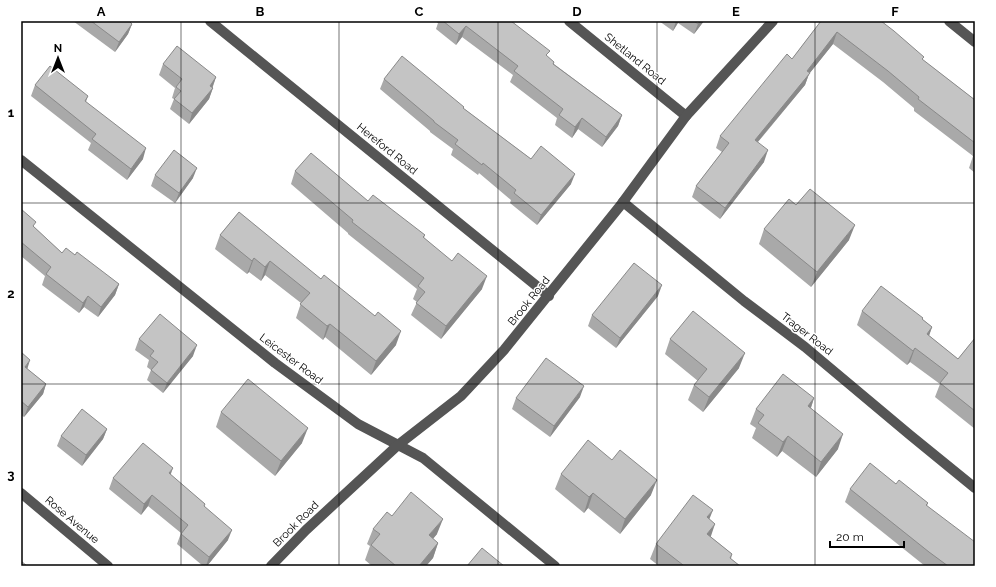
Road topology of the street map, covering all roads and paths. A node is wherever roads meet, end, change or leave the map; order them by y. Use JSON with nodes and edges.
{"nodes":[{"id":1,"x":210,"y":21,"type":"edge"},
{"id":2,"x":569,"y":21,"type":"edge"},
{"id":3,"x":772,"y":21,"type":"edge"},
{"id":4,"x":949,"y":21,"type":"edge"},
{"id":5,"x":975,"y":42,"type":"edge"},
{"id":6,"x":686,"y":116,"type":"junction"},
{"id":7,"x":21,"y":160,"type":"edge"},
{"id":8,"x":623,"y":202,"type":"junction"},
{"id":9,"x":549,"y":296,"type":"junction"},
{"id":10,"x":398,"y":445,"type":"junction"},
{"id":11,"x":975,"y":488,"type":"edge"},
{"id":12,"x":21,"y":493,"type":"edge"},
{"id":13,"x":108,"y":566,"type":"edge"},
{"id":14,"x":271,"y":566,"type":"edge"},
{"id":15,"x":555,"y":566,"type":"edge"}],
"edges":[{"from":1,"to":9,"type":"street","name":"Hereford Road"},
{"from":2,"to":6,"type":"street","name":"Shetland Road"},
{"from":3,"to":6,"type":"street","name":"Brook Road"},
{"from":4,"to":5,"type":"street"},
{"from":6,"to":8,"type":"street","name":"Brook Road"},
{"from":7,"to":10,"type":"street","name":"Leicester Road"},
{"from":8,"to":9,"type":"street","name":"Brook Road"},
{"from":8,"to":11,"type":"street","name":"Trager Road"},
{"from":9,"to":10,"type":"street","name":"Brook Road"},
{"from":10,"to":14,"type":"street","name":"Brook Road"},
{"from":10,"to":15,"type":"street","name":"Leicester Road"},
{"from":12,"to":13,"type":"street","name":"Rose Avenue"}]}
